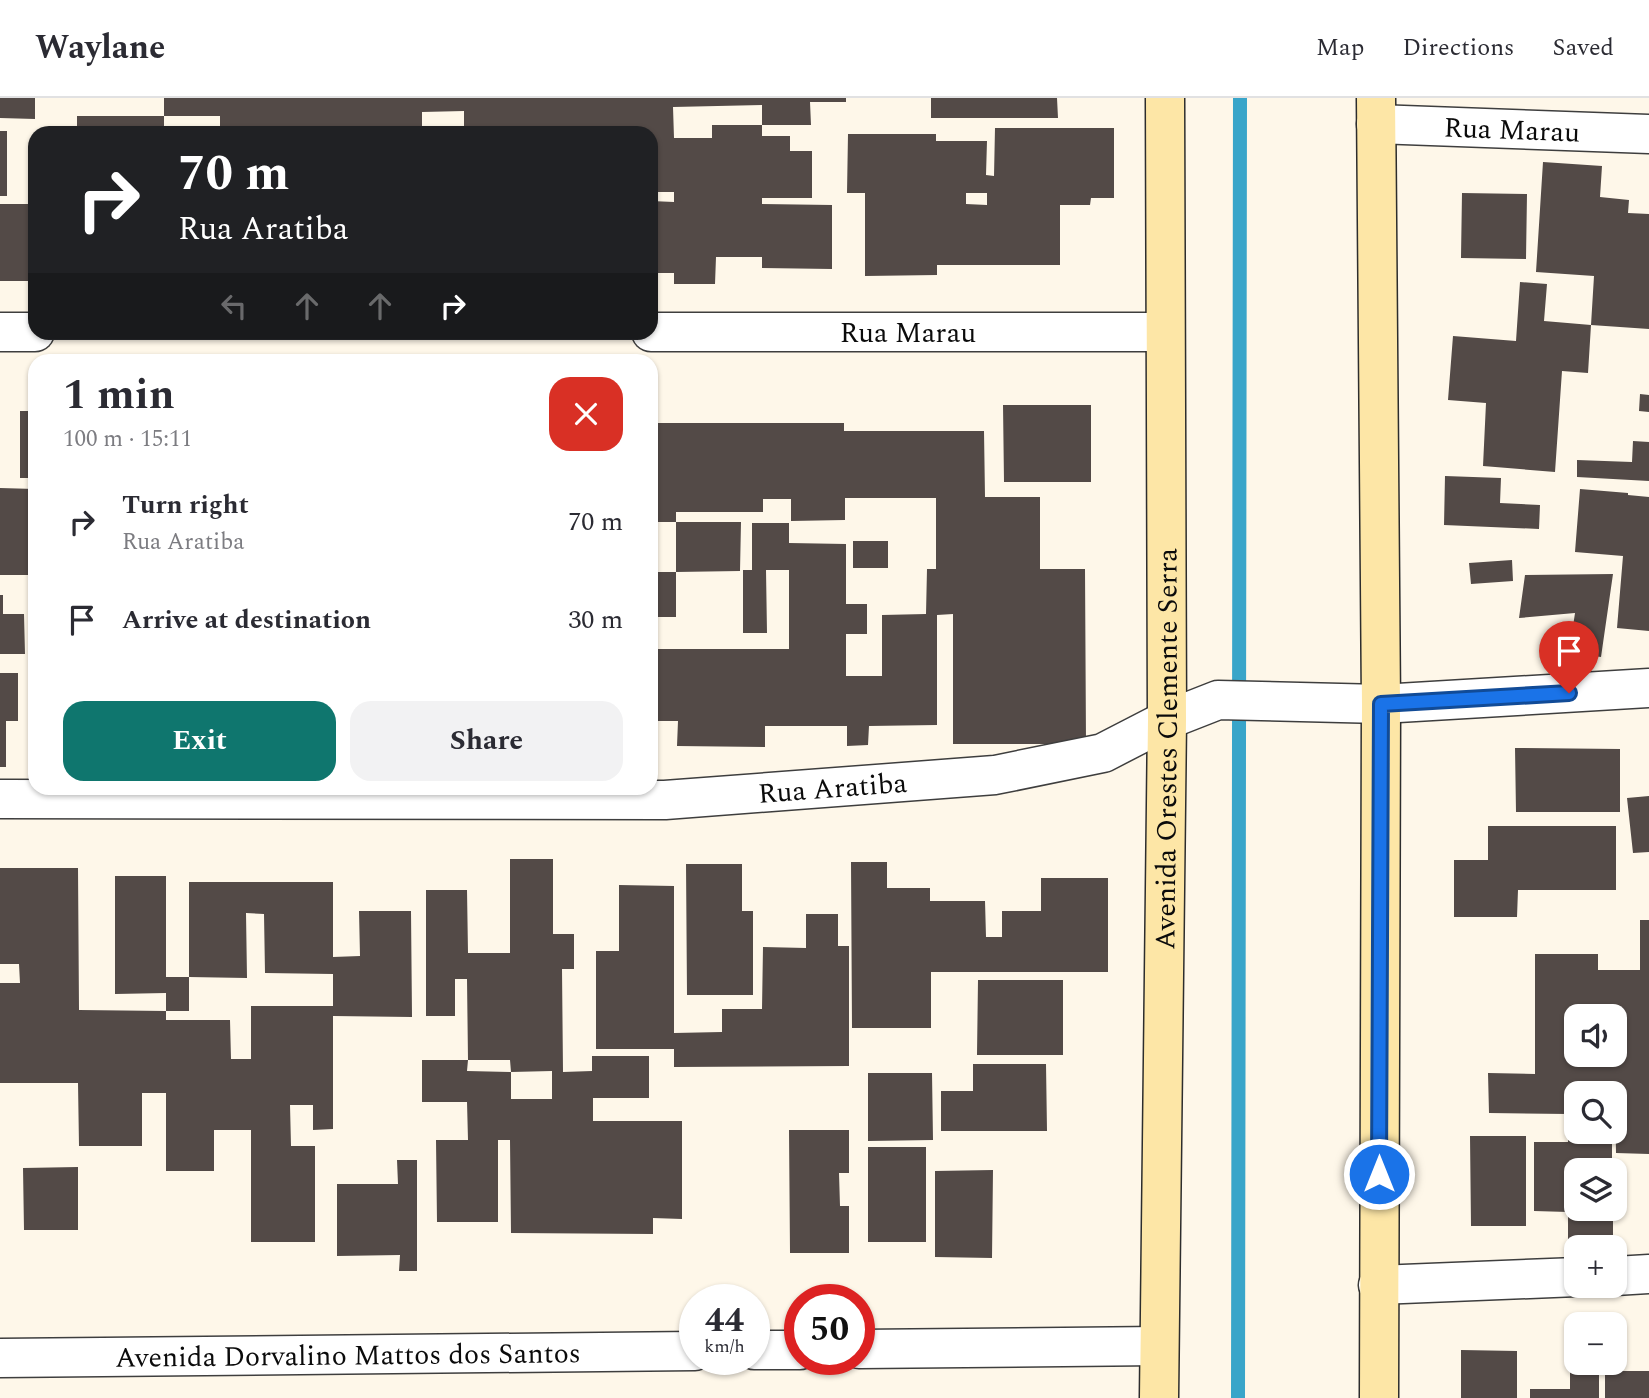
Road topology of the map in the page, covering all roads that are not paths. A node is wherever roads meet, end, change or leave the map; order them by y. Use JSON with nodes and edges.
{"nodes":[{"id":1,"x":1165,"y":98,"type":"edge"},
{"id":2,"x":1376,"y":111,"type":"edge"},
{"id":3,"x":1649,"y":134,"type":"edge"},
{"id":4,"x":0,"y":332,"type":"edge"},
{"id":5,"x":28,"y":332,"type":"edge"},
{"id":6,"x":658,"y":332,"type":"edge"},
{"id":7,"x":1165,"y":332,"type":"junction"},
{"id":8,"x":1649,"y":688,"type":"edge"},
{"id":9,"x":1366,"y":704,"type":"junction"},
{"id":10,"x":1167,"y":720,"type":"junction"},
{"id":11,"x":0,"y":799,"type":"edge"},
{"id":12,"x":1649,"y":1274,"type":"edge"},
{"id":13,"x":1627,"y":1275,"type":"edge"},
{"id":14,"x":1564,"y":1278,"type":"edge"},
{"id":15,"x":1378,"y":1285,"type":"junction"},
{"id":16,"x":1159,"y":1346,"type":"junction"},
{"id":17,"x":875,"y":1349,"type":"edge"},
{"id":18,"x":679,"y":1351,"type":"edge"},
{"id":19,"x":0,"y":1358,"type":"edge"},
{"id":20,"x":1159,"y":1398,"type":"edge"},
{"id":21,"x":1379,"y":1398,"type":"edge"}],
"edges":[{"from":1,"to":7,"type":"main road","name":"Avenida Orestes Clemente Serra"},
{"from":2,"to":3,"type":"street","name":"Rua Marau"},
{"from":2,"to":9,"type":"main road"},
{"from":4,"to":5,"type":"street"},
{"from":6,"to":7,"type":"street","name":"Rua Marau"},
{"from":7,"to":10,"type":"main road","name":"Avenida Orestes Clemente Serra"},
{"from":8,"to":9,"type":"street","name":"Rua Aratiba"},
{"from":9,"to":10,"type":"street","name":"Rua Aratiba"},
{"from":9,"to":15,"type":"main road"},
{"from":10,"to":11,"type":"street","name":"Rua Aratiba"},
{"from":10,"to":16,"type":"main road","name":"Avenida Orestes Clemente Serra"},
{"from":12,"to":13,"type":"street"},
{"from":14,"to":15,"type":"street"},
{"from":15,"to":21,"type":"main road"},
{"from":16,"to":17,"type":"street"},
{"from":16,"to":20,"type":"main road","name":"Avenida Orestes Clemente Serra"},
{"from":18,"to":19,"type":"street","name":"Avenida Dorvalino Mattos dos Santos"}]}
